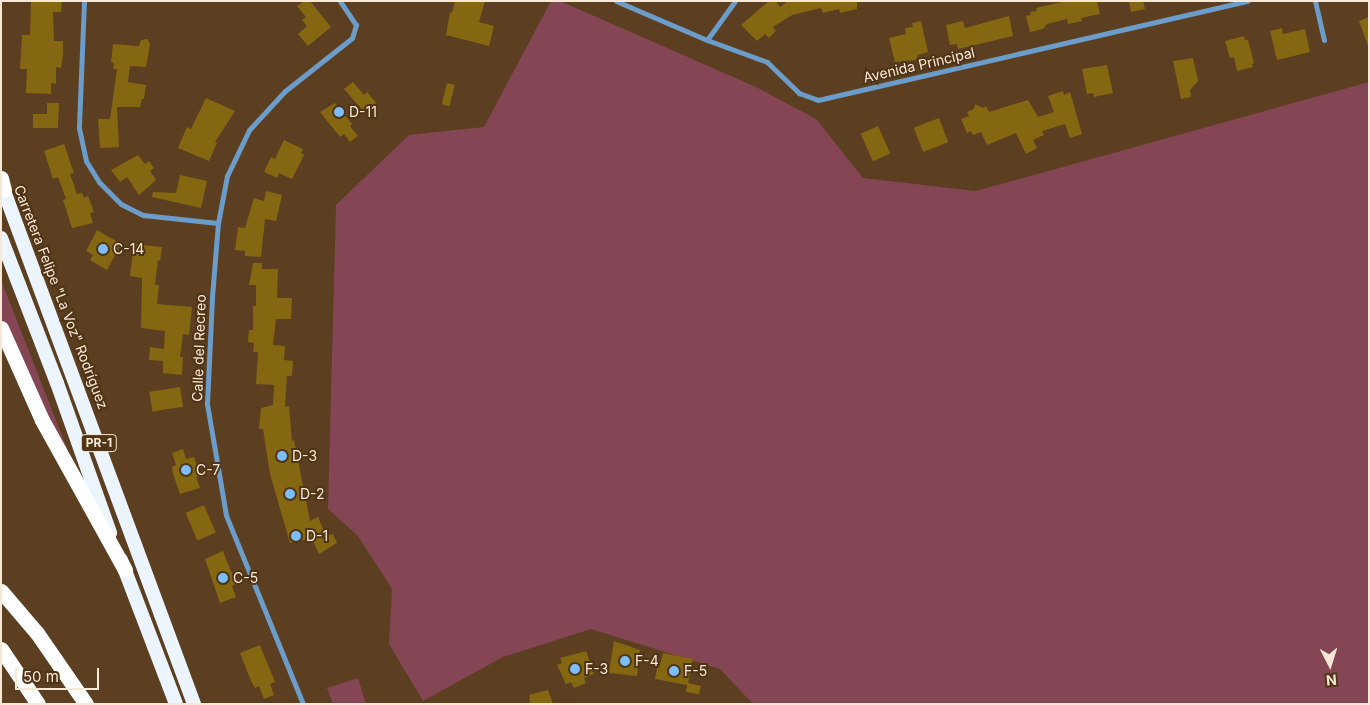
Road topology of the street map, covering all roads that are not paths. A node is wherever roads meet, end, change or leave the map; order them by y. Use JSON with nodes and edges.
{"nodes":[{"id":1,"x":84,"y":1,"type":"edge"},
{"id":2,"x":340,"y":1,"type":"edge"},
{"id":3,"x":616,"y":1,"type":"edge"},
{"id":4,"x":735,"y":1,"type":"edge"},
{"id":5,"x":1248,"y":1,"type":"edge"},
{"id":6,"x":1315,"y":1,"type":"edge"},
{"id":7,"x":708,"y":40,"type":"junction"},
{"id":8,"x":1324,"y":40,"type":"dead end"},
{"id":9,"x":2,"y":183,"type":"edge"},
{"id":10,"x":218,"y":223,"type":"junction"},
{"id":11,"x":1,"y":238,"type":"edge"},
{"id":12,"x":1,"y":328,"type":"edge"},
{"id":13,"x":124,"y":570,"type":"junction"},
{"id":14,"x":1,"y":591,"type":"edge"},
{"id":15,"x":1,"y":650,"type":"edge"},
{"id":16,"x":38,"y":704,"type":"edge"},
{"id":17,"x":86,"y":704,"type":"edge"},
{"id":18,"x":176,"y":704,"type":"edge"},
{"id":19,"x":194,"y":704,"type":"edge"},
{"id":20,"x":303,"y":704,"type":"edge"}],
"edges":[{"from":1,"to":10,"type":"street"},
{"from":2,"to":10,"type":"street","name":"Calle del Recreo"},
{"from":3,"to":7,"type":"street","name":"Avenida Principal"},
{"from":4,"to":7,"type":"street"},
{"from":5,"to":7,"type":"street","name":"Avenida Principal"},
{"from":6,"to":8,"type":"street"},
{"from":9,"to":19,"type":"highway","name":"Carretera Felipe \"La Voz\" Rodríguez","number":"PR-1"},
{"from":10,"to":20,"type":"street","name":"Calle del Recreo"},
{"from":11,"to":13,"type":"highway","number":"PR-1"},
{"from":12,"to":13,"type":"highway"},
{"from":13,"to":18,"type":"highway","number":"PR-1"},
{"from":14,"to":17,"type":"highway"},
{"from":15,"to":16,"type":"highway"}]}
